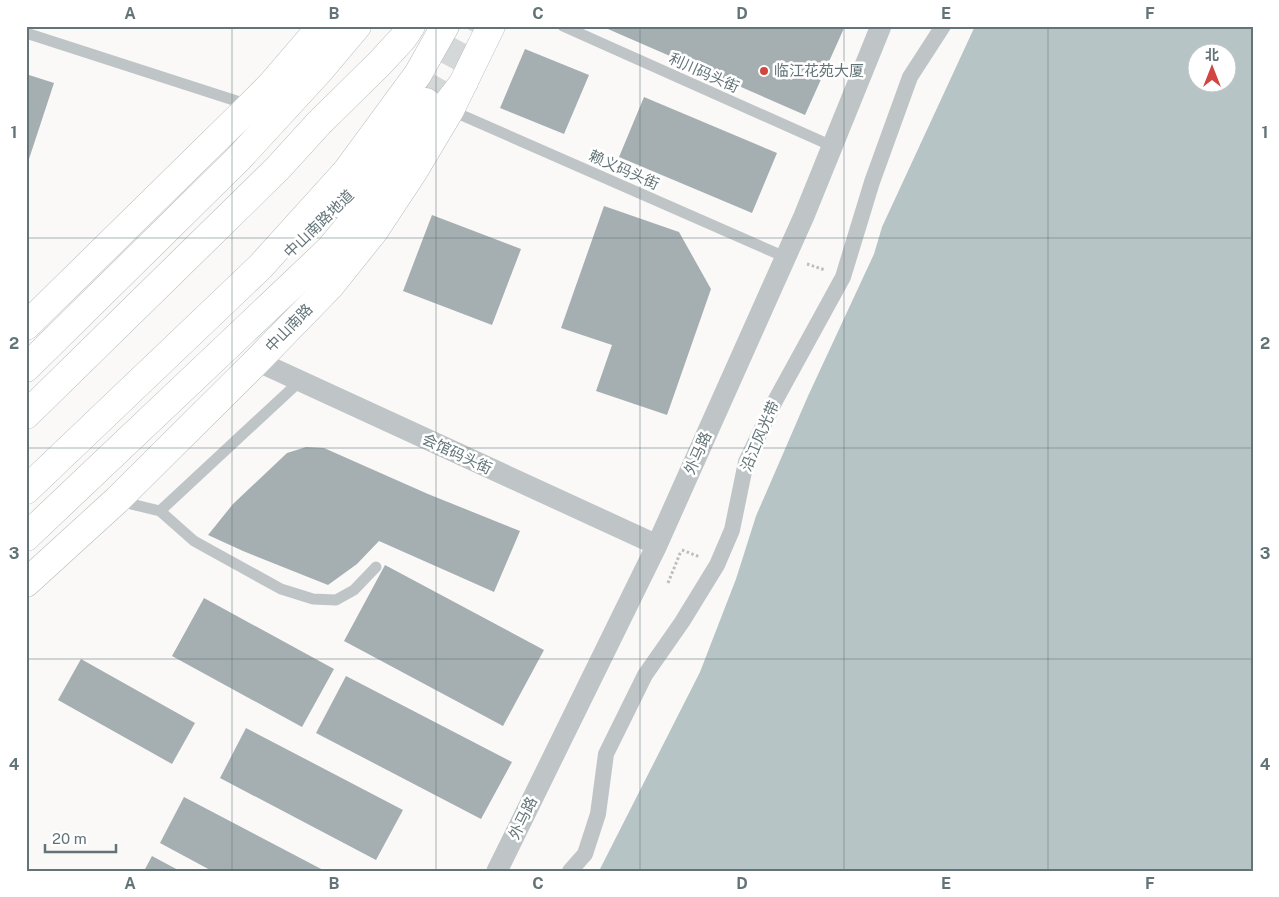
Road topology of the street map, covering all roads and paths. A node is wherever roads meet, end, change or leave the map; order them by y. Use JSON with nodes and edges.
{"nodes":[{"id":1,"x":321,"y":26,"type":"edge"},
{"id":2,"x":327,"y":26,"type":"edge"},
{"id":3,"x":357,"y":26,"type":"edge"},
{"id":4,"x":388,"y":26,"type":"edge"},
{"id":5,"x":411,"y":26,"type":"edge"},
{"id":6,"x":445,"y":26,"type":"edge"},
{"id":7,"x":491,"y":26,"type":"edge"},
{"id":8,"x":563,"y":26,"type":"edge"},
{"id":9,"x":881,"y":26,"type":"edge"},
{"id":10,"x":943,"y":26,"type":"edge"},
{"id":11,"x":26,"y":33,"type":"edge"},
{"id":12,"x":464,"y":82,"type":"junction"},
{"id":13,"x":250,"y":106,"type":"junction"},
{"id":14,"x":438,"y":106,"type":"junction"},
{"id":15,"x":319,"y":123,"type":"junction"},
{"id":16,"x":832,"y":146,"type":"junction"},
{"id":17,"x":239,"y":158,"type":"junction"},
{"id":18,"x":785,"y":257,"type":"junction"},
{"id":19,"x":843,"y":277,"type":"junction"},
{"id":20,"x":252,"y":322,"type":"junction"},
{"id":21,"x":26,"y":326,"type":"edge"},
{"id":22,"x":196,"y":329,"type":"junction"},
{"id":23,"x":257,"y":361,"type":"junction"},
{"id":24,"x":26,"y":368,"type":"edge"},
{"id":25,"x":300,"y":381,"type":"junction"},
{"id":26,"x":26,"y":414,"type":"edge"},
{"id":27,"x":26,"y":490,"type":"edge"},
{"id":28,"x":117,"y":500,"type":"junction"},
{"id":29,"x":160,"y":511,"type":"junction"},
{"id":30,"x":26,"y":537,"type":"edge"},
{"id":31,"x":685,"y":543,"type":"dead end"},
{"id":32,"x":657,"y":545,"type":"junction"},
{"id":33,"x":376,"y":567,"type":"dead end"},
{"id":34,"x":26,"y":583,"type":"edge"},
{"id":35,"x":668,"y":583,"type":"dead end"},
{"id":36,"x":496,"y":871,"type":"edge"},
{"id":37,"x":570,"y":871,"type":"edge"}],
"edges":[{"from":1,"to":13,"type":"main road"},
{"from":2,"to":17,"type":"main road"},
{"from":3,"to":17,"type":"main road"},
{"from":4,"to":15,"type":"main road"},
{"from":5,"to":15,"type":"main road"},
{"from":6,"to":22,"type":"main road"},
{"from":7,"to":12,"type":"main road","name":"中山南路"},
{"from":8,"to":16,"type":"lane","name":"利川码头街"},
{"from":9,"to":16,"type":"street","name":"外马路"},
{"from":10,"to":19,"type":"street","name":"沿江风光带"},
{"from":11,"to":13,"type":"lane"},
{"from":12,"to":14,"type":"main road","name":"中山南路"},
{"from":12,"to":20,"type":"main road"},
{"from":13,"to":21,"type":"main road"},
{"from":14,"to":18,"type":"lane","name":"赖义码头街"},
{"from":14,"to":20,"type":"main road"},
{"from":14,"to":22,"type":"main road","name":"中山南路地道"},
{"from":14,"to":23,"type":"main road","name":"中山南路"},
{"from":15,"to":26,"type":"main road"},
{"from":16,"to":18,"type":"street","name":"外马路"},
{"from":17,"to":24,"type":"main road"},
{"from":18,"to":19,"type":"path"},
{"from":18,"to":32,"type":"street","name":"外马路"},
{"from":19,"to":37,"type":"street","name":"沿江风光带"},
{"from":20,"to":30,"type":"main road"},
{"from":22,"to":27,"type":"main road"},
{"from":23,"to":25,"type":"street","name":"会馆码头街"},
{"from":23,"to":28,"type":"main road","name":"中山南路"},
{"from":25,"to":29,"type":"lane"},
{"from":25,"to":32,"type":"street","name":"会馆码头街"},
{"from":28,"to":29,"type":"lane"},
{"from":28,"to":34,"type":"main road","name":"中山南路"},
{"from":29,"to":33,"type":"lane"},
{"from":31,"to":35,"type":"path"},
{"from":32,"to":36,"type":"street","name":"外马路"}]}
